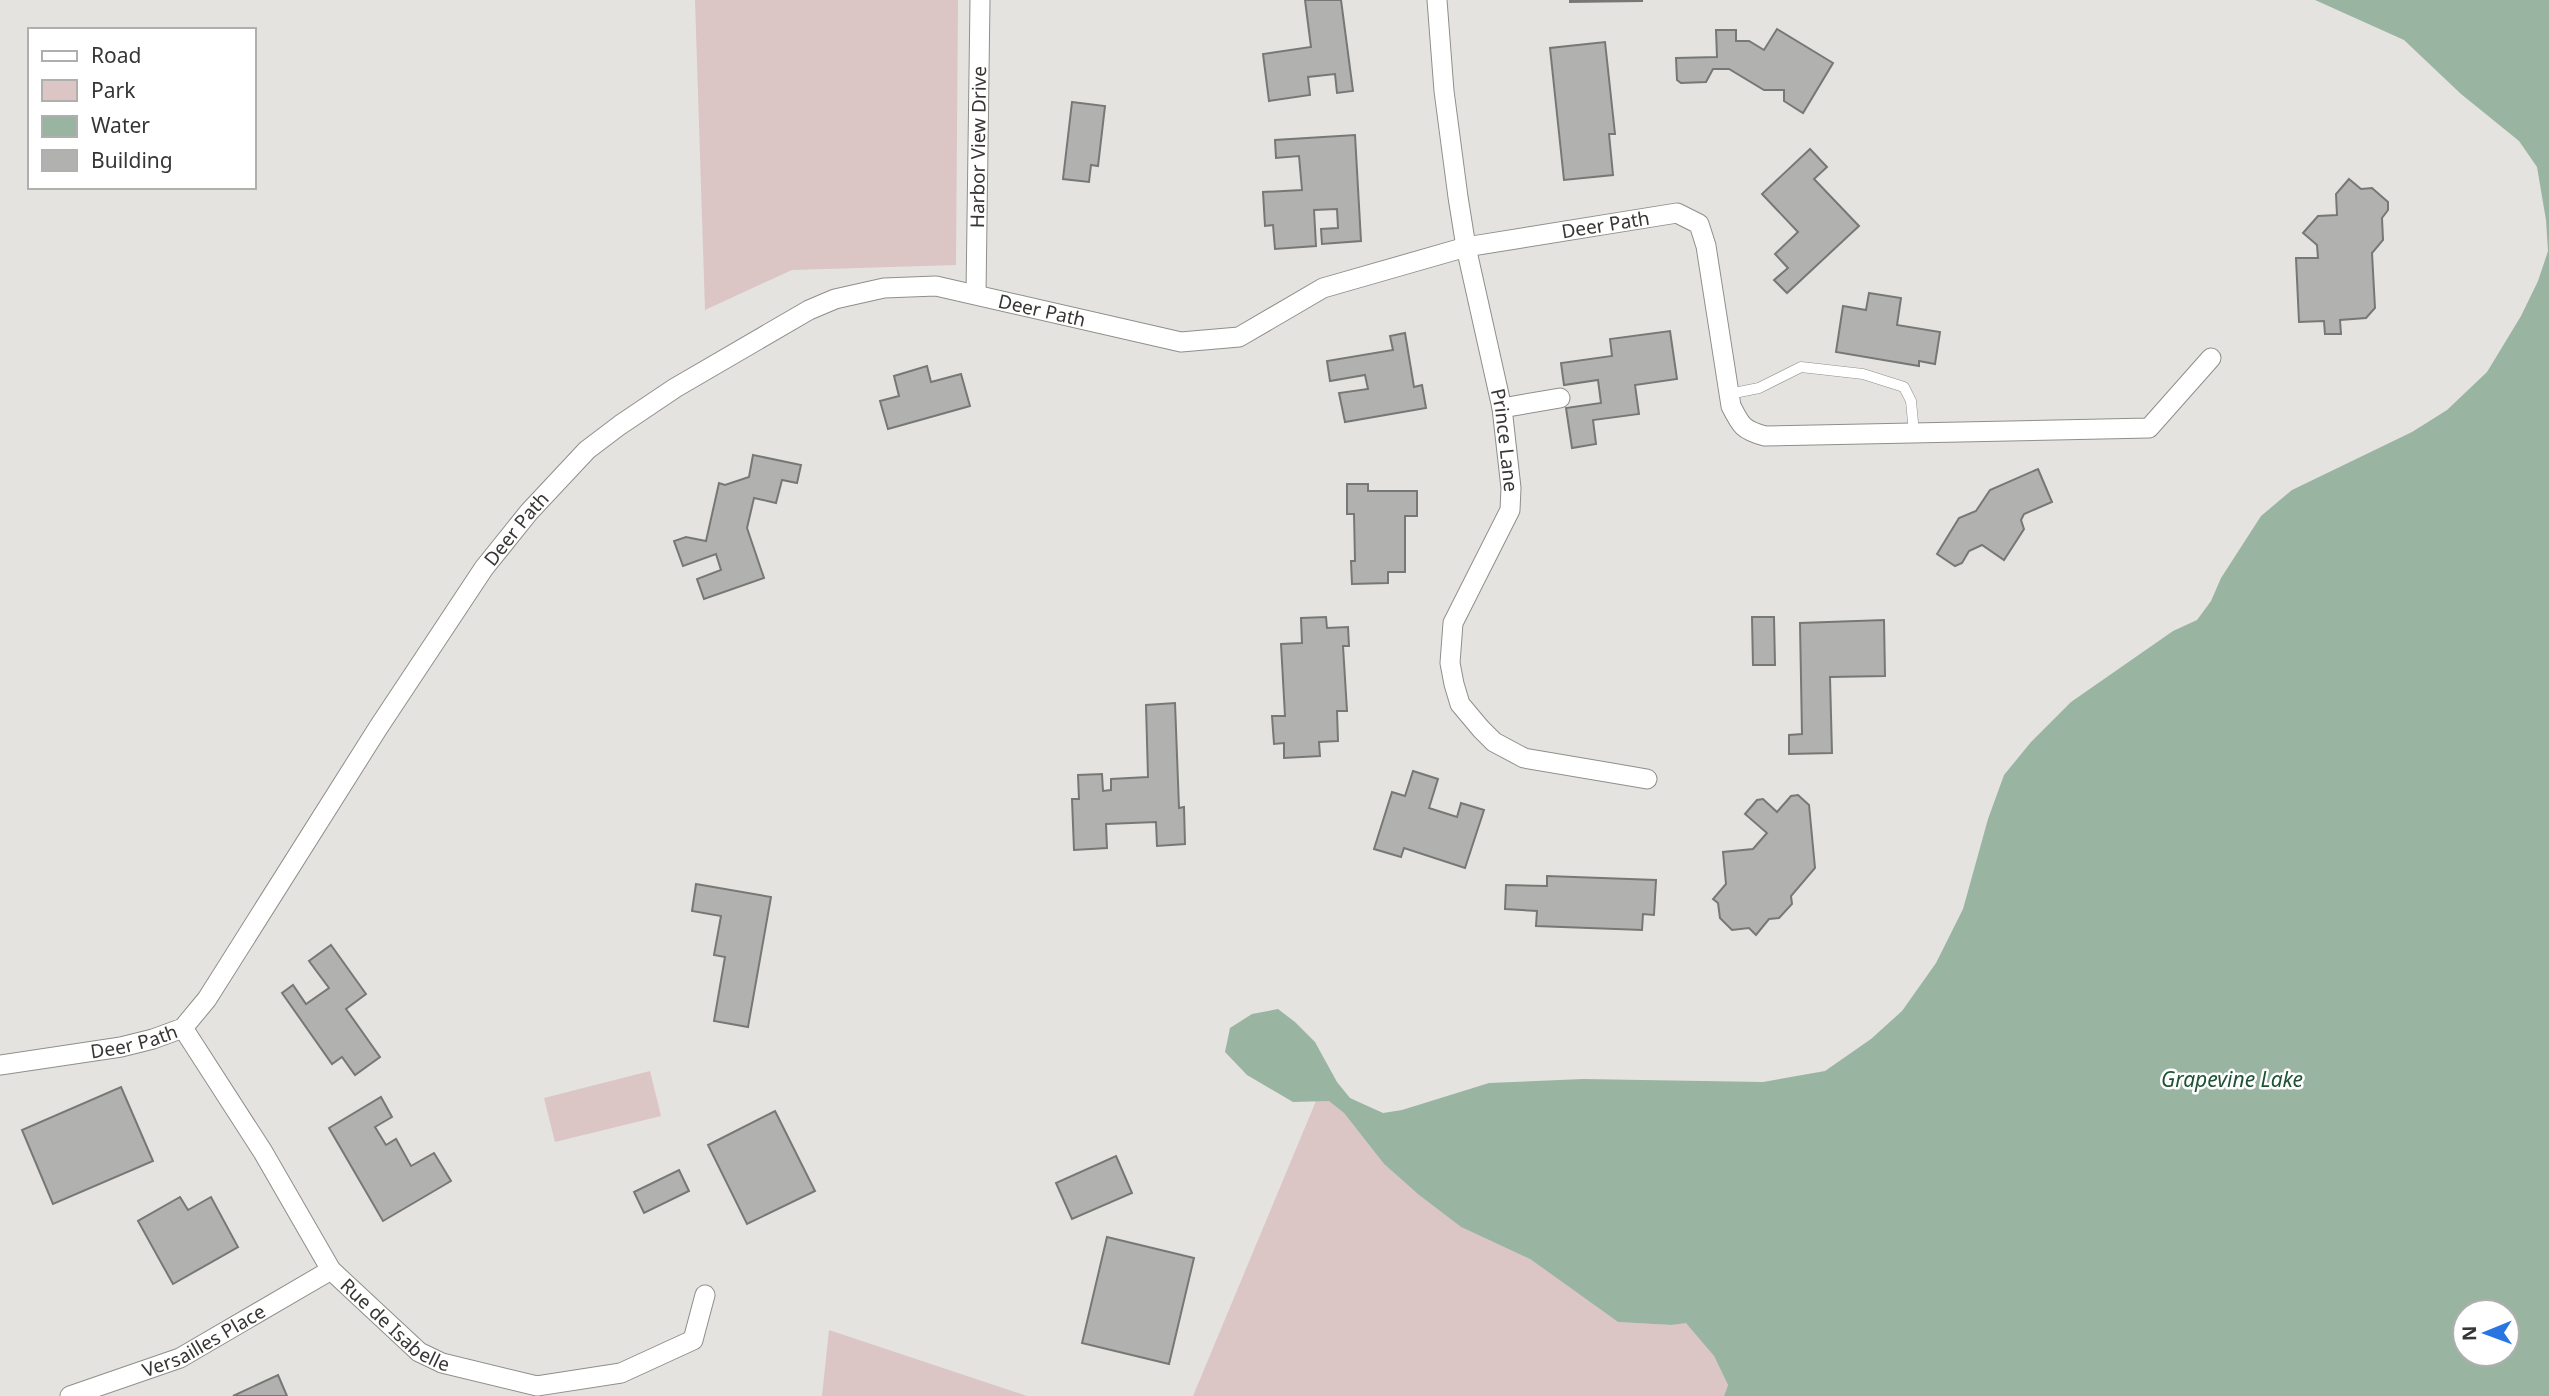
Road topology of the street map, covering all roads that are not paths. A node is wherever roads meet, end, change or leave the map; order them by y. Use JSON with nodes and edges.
{"nodes":[{"id":1,"x":980,"y":0,"type":"edge"},
{"id":2,"x":1437,"y":0,"type":"edge"},
{"id":3,"x":1466,"y":247,"type":"junction"},
{"id":4,"x":976,"y":294,"type":"junction"},
{"id":5,"x":2211,"y":358,"type":"dead end"},
{"id":6,"x":1729,"y":394,"type":"junction"},
{"id":7,"x":1560,"y":398,"type":"dead end"},
{"id":8,"x":1502,"y":408,"type":"junction"},
{"id":9,"x":1914,"y":433,"type":"junction"},
{"id":10,"x":1647,"y":779,"type":"dead end"},
{"id":11,"x":183,"y":1028,"type":"junction"},
{"id":12,"x":0,"y":1065,"type":"edge"},
{"id":13,"x":331,"y":1270,"type":"junction"},
{"id":14,"x":705,"y":1296,"type":"dead end"},
{"id":15,"x":70,"y":1396,"type":"edge"}],
"edges":[{"from":1,"to":4,"type":"street","name":"Harbor View Drive"},
{"from":2,"to":3,"type":"street","name":"Prince Lane"},
{"from":3,"to":4,"type":"street","name":"Deer Path"},
{"from":3,"to":6,"type":"street","name":"Deer Path"},
{"from":3,"to":8,"type":"street","name":"Prince Lane"},
{"from":4,"to":11,"type":"street","name":"Deer Path"},
{"from":5,"to":9,"type":"street","name":"Deer Path"},
{"from":6,"to":9,"type":"street","name":"Deer Path"},
{"from":6,"to":9,"type":"lane"},
{"from":7,"to":8,"type":"street"},
{"from":8,"to":10,"type":"street","name":"Prince Lane"},
{"from":11,"to":12,"type":"street","name":"Deer Path"},
{"from":11,"to":13,"type":"street","name":"Rue de Isabelle"},
{"from":13,"to":14,"type":"street","name":"Rue de Isabelle"},
{"from":13,"to":15,"type":"street","name":"Versailles Place"}]}
